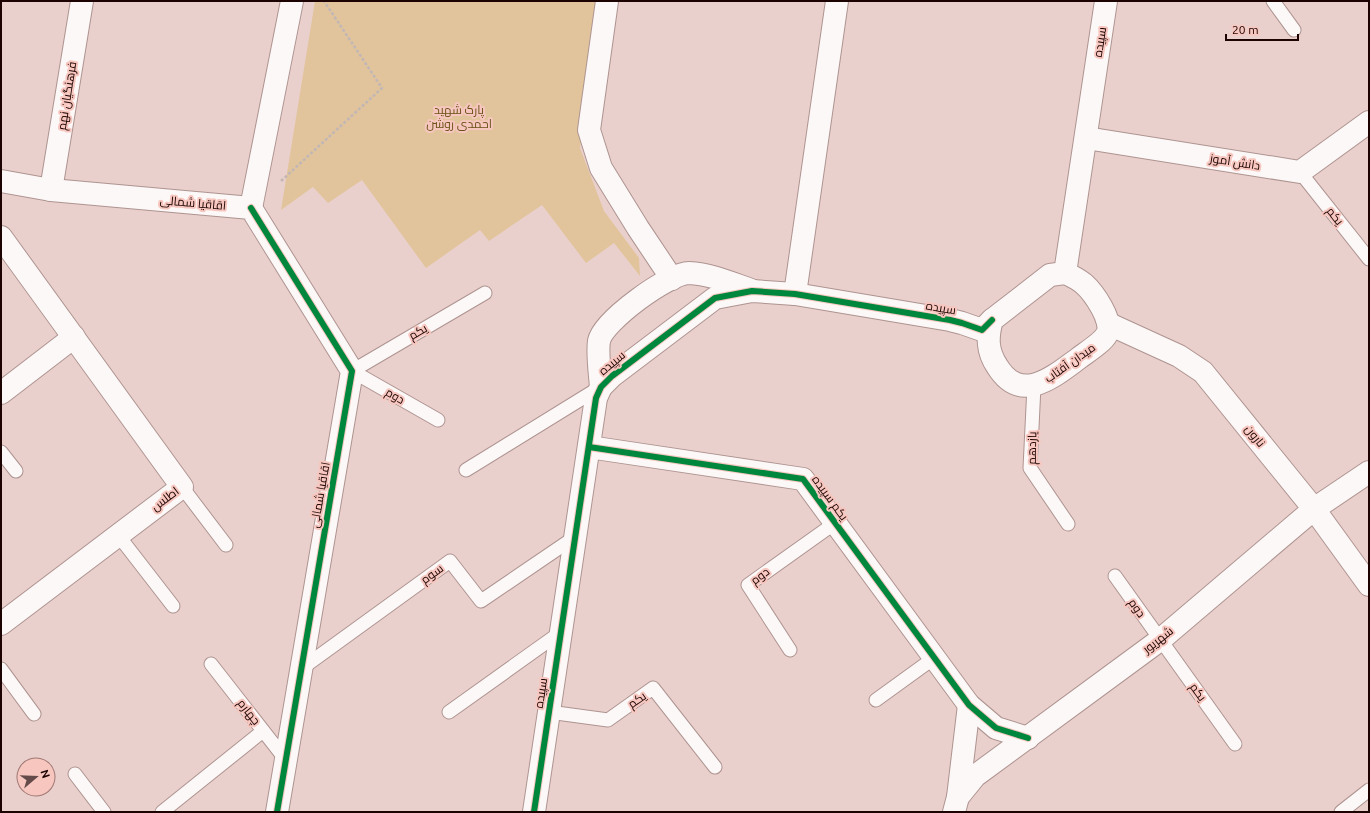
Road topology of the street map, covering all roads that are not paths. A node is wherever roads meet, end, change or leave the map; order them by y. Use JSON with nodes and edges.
{"nodes":[{"id":1,"x":82,"y":1,"type":"edge"},
{"id":2,"x":292,"y":1,"type":"edge"},
{"id":3,"x":607,"y":1,"type":"edge"},
{"id":4,"x":837,"y":1,"type":"edge"},
{"id":5,"x":1106,"y":1,"type":"edge"},
{"id":6,"x":1273,"y":1,"type":"edge"},
{"id":7,"x":1294,"y":30,"type":"dead end"},
{"id":8,"x":1369,"y":122,"type":"edge"},
{"id":9,"x":1086,"y":138,"type":"junction"},
{"id":10,"x":1300,"y":172,"type":"junction"},
{"id":11,"x":1,"y":184,"type":"edge"},
{"id":12,"x":51,"y":190,"type":"junction"},
{"id":13,"x":251,"y":208,"type":"junction"},
{"id":14,"x":1,"y":237,"type":"edge"},
{"id":15,"x":1369,"y":259,"type":"edge"},
{"id":16,"x":1065,"y":273,"type":"junction"},
{"id":17,"x":672,"y":279,"type":"junction"},
{"id":18,"x":752,"y":291,"type":"junction"},
{"id":19,"x":485,"y":293,"type":"dead end"},
{"id":20,"x":795,"y":294,"type":"junction"},
{"id":21,"x":992,"y":320,"type":"junction"},
{"id":22,"x":1109,"y":324,"type":"junction"},
{"id":23,"x":74,"y":338,"type":"junction"},
{"id":24,"x":352,"y":371,"type":"junction"},
{"id":25,"x":1034,"y":386,"type":"junction"},
{"id":26,"x":601,"y":387,"type":"junction"},
{"id":27,"x":1,"y":393,"type":"edge"},
{"id":28,"x":438,"y":420,"type":"dead end"},
{"id":29,"x":589,"y":446,"type":"junction"},
{"id":30,"x":1,"y":452,"type":"edge"},
{"id":31,"x":466,"y":470,"type":"dead end"},
{"id":32,"x":16,"y":471,"type":"dead end"},
{"id":33,"x":1369,"y":472,"type":"edge"},
{"id":34,"x":182,"y":486,"type":"junction"},
{"id":35,"x":1314,"y":509,"type":"junction"},
{"id":36,"x":835,"y":523,"type":"junction"},
{"id":37,"x":1068,"y":524,"type":"dead end"},
{"id":38,"x":118,"y":535,"type":"junction"},
{"id":39,"x":575,"y":537,"type":"junction"},
{"id":40,"x":226,"y":545,"type":"dead end"},
{"id":41,"x":1114,"y":576,"type":"dead end"},
{"id":42,"x":1369,"y":585,"type":"edge"},
{"id":43,"x":173,"y":606,"type":"dead end"},
{"id":44,"x":1,"y":624,"type":"edge"},
{"id":45,"x":561,"y":632,"type":"junction"},
{"id":46,"x":1160,"y":640,"type":"junction"},
{"id":47,"x":790,"y":650,"type":"dead end"},
{"id":48,"x":934,"y":658,"type":"junction"},
{"id":49,"x":211,"y":664,"type":"dead end"},
{"id":50,"x":1,"y":669,"type":"edge"},
{"id":51,"x":301,"y":669,"type":"junction"},
{"id":52,"x":876,"y":700,"type":"dead end"},
{"id":53,"x":969,"y":705,"type":"junction"},
{"id":54,"x":449,"y":712,"type":"dead end"},
{"id":55,"x":549,"y":712,"type":"junction"},
{"id":56,"x":34,"y":714,"type":"dead end"},
{"id":57,"x":264,"y":731,"type":"junction"},
{"id":58,"x":1028,"y":738,"type":"junction"},
{"id":59,"x":1235,"y":744,"type":"dead end"},
{"id":60,"x":286,"y":760,"type":"junction"},
{"id":61,"x":715,"y":767,"type":"dead end"},
{"id":62,"x":75,"y":774,"type":"dead end"},
{"id":63,"x":1369,"y":790,"type":"edge"},
{"id":64,"x":956,"y":804,"type":"edge"},
{"id":65,"x":104,"y":812,"type":"edge"},
{"id":66,"x":162,"y":812,"type":"edge"},
{"id":67,"x":277,"y":812,"type":"edge"},
{"id":68,"x":534,"y":812,"type":"edge"},
{"id":69,"x":1341,"y":812,"type":"edge"}],
"edges":[{"from":1,"to":12,"type":"street","name":"فرهنگیان نهم"},
{"from":2,"to":13,"type":"street"},
{"from":3,"to":17,"type":"street"},
{"from":4,"to":20,"type":"street"},
{"from":5,"to":9,"type":"street","name":"سپیده"},
{"from":6,"to":7,"type":"lane"},
{"from":8,"to":10,"type":"street"},
{"from":9,"to":10,"type":"street","name":"دانش آموز"},
{"from":9,"to":16,"type":"street","name":"سپیده"},
{"from":10,"to":15,"type":"lane","name":"یکم"},
{"from":11,"to":12,"type":"street","name":"اقاقیا شمالی"},
{"from":12,"to":13,"type":"street","name":"اقاقیا شمالی"},
{"from":13,"to":24,"type":"street"},
{"from":14,"to":23,"type":"street","name":"اطلس"},
{"from":16,"to":21,"type":"street"},
{"from":16,"to":22,"type":"street"},
{"from":17,"to":18,"type":"street"},
{"from":17,"to":26,"type":"street"},
{"from":18,"to":20,"type":"street","name":"سپیده"},
{"from":18,"to":26,"type":"street","name":"سپیده"},
{"from":19,"to":24,"type":"lane","name":"یکم"},
{"from":20,"to":21,"type":"street","name":"سپیده"},
{"from":21,"to":25,"type":"street","name":"میدان آفتاب"},
{"from":22,"to":25,"type":"street","name":"میدان آفتاب"},
{"from":22,"to":35,"type":"street","name":"نارون"},
{"from":23,"to":27,"type":"street"},
{"from":23,"to":34,"type":"street","name":"اطلس"},
{"from":24,"to":28,"type":"lane","name":"دوم"},
{"from":24,"to":51,"type":"street","name":"اقاقیا شمالی"},
{"from":25,"to":37,"type":"lane","name":"یازدهم"},
{"from":26,"to":29,"type":"street","name":"سپیده"},
{"from":26,"to":31,"type":"lane"},
{"from":29,"to":36,"type":"street","name":"یکم سپیده"},
{"from":29,"to":39,"type":"street","name":"سپیده"},
{"from":30,"to":32,"type":"lane"},
{"from":33,"to":35,"type":"street","name":"شهریور"},
{"from":34,"to":38,"type":"street","name":"اطلس"},
{"from":34,"to":40,"type":"lane"},
{"from":35,"to":42,"type":"street","name":"نارون"},
{"from":35,"to":46,"type":"street","name":"شهریور"},
{"from":36,"to":47,"type":"lane","name":"دوم"},
{"from":36,"to":48,"type":"street","name":"یکم سپیده"},
{"from":38,"to":43,"type":"lane"},
{"from":38,"to":44,"type":"street","name":"اطلس"},
{"from":39,"to":45,"type":"street","name":"سپیده"},
{"from":39,"to":51,"type":"lane","name":"سوم"},
{"from":41,"to":46,"type":"lane","name":"دوم"},
{"from":45,"to":54,"type":"lane"},
{"from":45,"to":55,"type":"street","name":"سپیده"},
{"from":46,"to":58,"type":"street","name":"شهریور"},
{"from":46,"to":59,"type":"lane","name":"یکم"},
{"from":48,"to":52,"type":"lane"},
{"from":48,"to":53,"type":"street","name":"یکم سپیده"},
{"from":49,"to":57,"type":"lane","name":"چهارم"},
{"from":50,"to":56,"type":"lane"},
{"from":51,"to":60,"type":"street","name":"اقاقیا شمالی"},
{"from":53,"to":58,"type":"street","name":"یکم سپیده"},
{"from":53,"to":64,"type":"street"},
{"from":55,"to":61,"type":"lane","name":"یکم"},
{"from":55,"to":68,"type":"street","name":"سپیده"},
{"from":57,"to":60,"type":"lane","name":"چهارم"},
{"from":57,"to":66,"type":"lane"},
{"from":58,"to":64,"type":"street","name":"شهریور"},
{"from":60,"to":67,"type":"street","name":"اقاقیا شمالی"},
{"from":62,"to":65,"type":"lane"},
{"from":63,"to":69,"type":"lane"}]}
